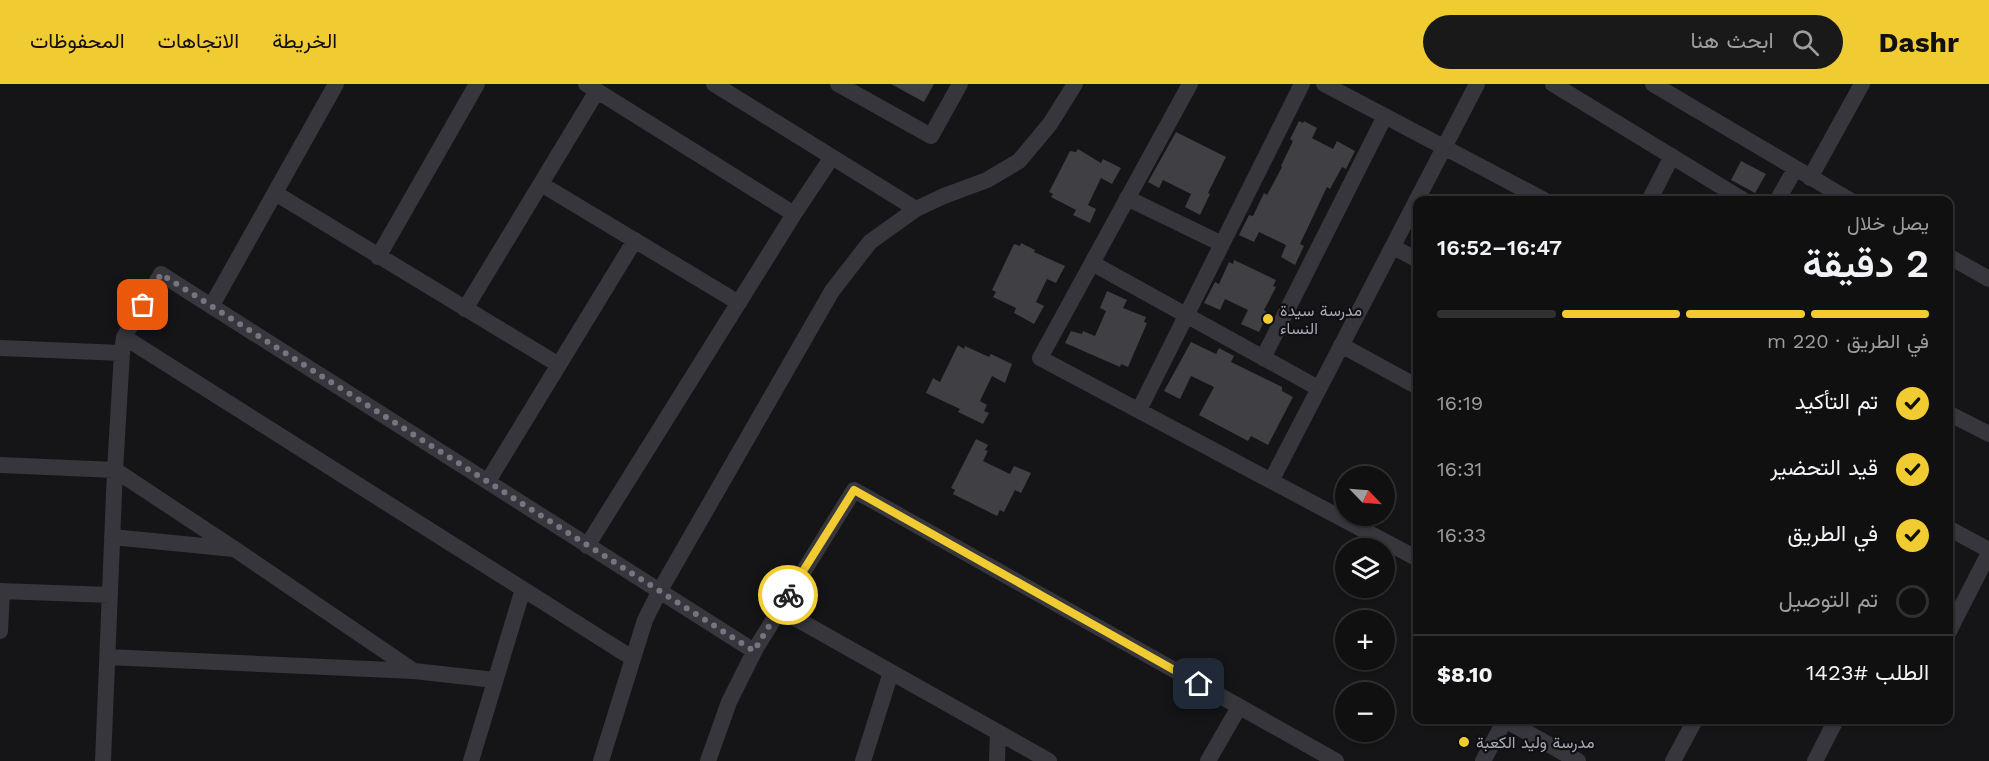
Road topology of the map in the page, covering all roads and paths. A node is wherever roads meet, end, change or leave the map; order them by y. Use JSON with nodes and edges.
{"nodes":[{"id":1,"x":336,"y":84,"type":"edge"},
{"id":2,"x":477,"y":84,"type":"edge"},
{"id":3,"x":714,"y":84,"type":"edge"},
{"id":4,"x":838,"y":84,"type":"edge"},
{"id":5,"x":960,"y":84,"type":"edge"},
{"id":6,"x":1075,"y":84,"type":"edge"},
{"id":7,"x":1190,"y":84,"type":"edge"},
{"id":8,"x":1302,"y":84,"type":"edge"},
{"id":9,"x":1324,"y":84,"type":"edge"},
{"id":10,"x":1477,"y":84,"type":"edge"},
{"id":11,"x":1553,"y":84,"type":"edge"},
{"id":12,"x":1653,"y":84,"type":"edge"},
{"id":13,"x":1862,"y":84,"type":"edge"},
{"id":14,"x":591,"y":87,"type":"edge"},
{"id":15,"x":1385,"y":116,"type":"junction"},
{"id":16,"x":1445,"y":147,"type":"junction"},
{"id":17,"x":1672,"y":156,"type":"junction"},
{"id":18,"x":832,"y":157,"type":"junction"},
{"id":19,"x":1794,"y":169,"type":"junction"},
{"id":20,"x":1810,"y":178,"type":"junction"},
{"id":21,"x":541,"y":184,"type":"junction"},
{"id":22,"x":275,"y":193,"type":"junction"},
{"id":23,"x":1420,"y":196,"type":"edge"},
{"id":24,"x":1537,"y":196,"type":"edge"},
{"id":25,"x":1652,"y":196,"type":"edge"},
{"id":26,"x":1737,"y":196,"type":"edge"},
{"id":27,"x":1780,"y":196,"type":"edge"},
{"id":28,"x":1842,"y":196,"type":"edge"},
{"id":29,"x":1127,"y":198,"type":"junction"},
{"id":30,"x":916,"y":209,"type":"junction"},
{"id":31,"x":1413,"y":209,"type":"edge"},
{"id":32,"x":794,"y":214,"type":"junction"},
{"id":33,"x":635,"y":240,"type":"junction"},
{"id":34,"x":1222,"y":244,"type":"junction"},
{"id":35,"x":1393,"y":247,"type":"junction"},
{"id":36,"x":378,"y":257,"type":"junction"},
{"id":37,"x":1413,"y":257,"type":"edge"},
{"id":38,"x":1953,"y":259,"type":"edge"},
{"id":39,"x":1092,"y":263,"type":"junction"},
{"id":40,"x":1989,"y":279,"type":"edge"},
{"id":41,"x":739,"y":303,"type":"junction"},
{"id":42,"x":212,"y":305,"type":"junction"},
{"id":43,"x":465,"y":309,"type":"junction"},
{"id":44,"x":1186,"y":315,"type":"junction"},
{"id":45,"x":123,"y":345,"type":"junction"},
{"id":46,"x":1341,"y":345,"type":"junction"},
{"id":47,"x":0,"y":348,"type":"edge"},
{"id":48,"x":1263,"y":358,"type":"junction"},
{"id":49,"x":559,"y":365,"type":"junction"},
{"id":50,"x":1413,"y":384,"type":"edge"},
{"id":51,"x":1318,"y":388,"type":"junction"},
{"id":52,"x":1139,"y":410,"type":"junction"},
{"id":53,"x":1953,"y":416,"type":"edge"},
{"id":54,"x":1989,"y":434,"type":"edge"},
{"id":55,"x":0,"y":465,"type":"edge"},
{"id":56,"x":115,"y":470,"type":"junction"},
{"id":57,"x":488,"y":481,"type":"junction"},
{"id":58,"x":1271,"y":481,"type":"junction"},
{"id":59,"x":1953,"y":531,"type":"edge"},
{"id":60,"x":112,"y":537,"type":"junction"},
{"id":61,"x":587,"y":546,"type":"junction"},
{"id":62,"x":236,"y":550,"type":"junction"},
{"id":63,"x":1989,"y":551,"type":"edge"},
{"id":64,"x":1413,"y":556,"type":"edge"},
{"id":65,"x":523,"y":589,"type":"junction"},
{"id":66,"x":1,"y":591,"type":"edge"},
{"id":67,"x":659,"y":592,"type":"junction"},
{"id":68,"x":110,"y":595,"type":"junction"},
{"id":69,"x":779,"y":609,"type":"junction"},
{"id":70,"x":1953,"y":623,"type":"edge"},
{"id":71,"x":0,"y":631,"type":"edge"},
{"id":72,"x":754,"y":651,"type":"junction"},
{"id":73,"x":108,"y":657,"type":"junction"},
{"id":74,"x":632,"y":658,"type":"junction"},
{"id":75,"x":414,"y":671,"type":"junction"},
{"id":76,"x":891,"y":672,"type":"junction"},
{"id":77,"x":495,"y":680,"type":"junction"},
{"id":78,"x":1239,"y":707,"type":"junction"},
{"id":79,"x":1503,"y":724,"type":"edge"},
{"id":80,"x":1512,"y":724,"type":"edge"},
{"id":81,"x":1693,"y":724,"type":"edge"},
{"id":82,"x":1834,"y":724,"type":"edge"},
{"id":83,"x":998,"y":732,"type":"junction"},
{"id":84,"x":104,"y":761,"type":"edge"},
{"id":85,"x":471,"y":761,"type":"edge"},
{"id":86,"x":601,"y":761,"type":"edge"},
{"id":87,"x":708,"y":761,"type":"edge"},
{"id":88,"x":862,"y":761,"type":"edge"},
{"id":89,"x":998,"y":761,"type":"edge"},
{"id":90,"x":1049,"y":761,"type":"edge"},
{"id":91,"x":1208,"y":761,"type":"edge"},
{"id":92,"x":1336,"y":761,"type":"edge"},
{"id":93,"x":1484,"y":761,"type":"edge"},
{"id":94,"x":1578,"y":761,"type":"edge"},
{"id":95,"x":1673,"y":761,"type":"edge"},
{"id":96,"x":1815,"y":761,"type":"edge"}],
"edges":[{"from":1,"to":22,"type":"street"},
{"from":2,"to":36,"type":"street"},
{"from":3,"to":18,"type":"street"},
{"from":4,"to":5,"type":"street"},
{"from":6,"to":30,"type":"street"},
{"from":7,"to":29,"type":"street"},
{"from":8,"to":34,"type":"street"},
{"from":9,"to":15,"type":"street"},
{"from":10,"to":16,"type":"street"},
{"from":11,"to":17,"type":"street"},
{"from":12,"to":19,"type":"street"},
{"from":13,"to":20,"type":"street"},
{"from":14,"to":21,"type":"street"},
{"from":14,"to":32,"type":"street"},
{"from":15,"to":16,"type":"street"},
{"from":15,"to":48,"type":"street"},
{"from":16,"to":23,"type":"street"},
{"from":16,"to":24,"type":"street"},
{"from":17,"to":25,"type":"street"},
{"from":17,"to":26,"type":"street"},
{"from":18,"to":30,"type":"street"},
{"from":18,"to":32,"type":"street"},
{"from":19,"to":20,"type":"street"},
{"from":19,"to":27,"type":"street"},
{"from":20,"to":28,"type":"street"},
{"from":21,"to":33,"type":"street"},
{"from":21,"to":43,"type":"street"},
{"from":22,"to":36,"type":"street"},
{"from":22,"to":42,"type":"street"},
{"from":29,"to":34,"type":"street"},
{"from":29,"to":39,"type":"street"},
{"from":30,"to":67,"type":"street"},
{"from":31,"to":35,"type":"street"},
{"from":32,"to":41,"type":"street"},
{"from":33,"to":41,"type":"street"},
{"from":33,"to":49,"type":"street"},
{"from":34,"to":44,"type":"street"},
{"from":35,"to":37,"type":"street"},
{"from":35,"to":46,"type":"street"},
{"from":36,"to":43,"type":"street"},
{"from":38,"to":40,"type":"street"},
{"from":39,"to":44,"type":"street"},
{"from":39,"to":52,"type":"street"},
{"from":41,"to":61,"type":"street"},
{"from":42,"to":45,"type":"street"},
{"from":42,"to":57,"type":"street"},
{"from":43,"to":49,"type":"street"},
{"from":44,"to":48,"type":"street"},
{"from":44,"to":52,"type":"street"},
{"from":45,"to":47,"type":"street"},
{"from":45,"to":56,"type":"street"},
{"from":45,"to":65,"type":"street"},
{"from":46,"to":50,"type":"street"},
{"from":46,"to":51,"type":"street"},
{"from":48,"to":51,"type":"street"},
{"from":49,"to":57,"type":"street"},
{"from":51,"to":58,"type":"street"},
{"from":52,"to":58,"type":"street"},
{"from":53,"to":54,"type":"street"},
{"from":55,"to":56,"type":"street"},
{"from":56,"to":60,"type":"street"},
{"from":56,"to":62,"type":"street"},
{"from":57,"to":61,"type":"street"},
{"from":58,"to":64,"type":"street"},
{"from":59,"to":63,"type":"street"},
{"from":60,"to":62,"type":"street"},
{"from":60,"to":68,"type":"street"},
{"from":61,"to":67,"type":"street"},
{"from":62,"to":75,"type":"street"},
{"from":63,"to":70,"type":"street"},
{"from":65,"to":74,"type":"street"},
{"from":65,"to":77,"type":"street"},
{"from":66,"to":68,"type":"street"},
{"from":66,"to":71,"type":"street"},
{"from":67,"to":72,"type":"street"},
{"from":67,"to":74,"type":"street"},
{"from":68,"to":73,"type":"street"},
{"from":69,"to":72,"type":"street"},
{"from":69,"to":76,"type":"street"},
{"from":69,"to":78,"type":"street"},
{"from":72,"to":87,"type":"street"},
{"from":73,"to":75,"type":"street"},
{"from":73,"to":84,"type":"street"},
{"from":74,"to":86,"type":"street"},
{"from":75,"to":77,"type":"street"},
{"from":76,"to":83,"type":"street"},
{"from":76,"to":88,"type":"street"},
{"from":77,"to":85,"type":"street"},
{"from":78,"to":91,"type":"street"},
{"from":78,"to":92,"type":"street"},
{"from":79,"to":93,"type":"street"},
{"from":80,"to":94,"type":"street"},
{"from":81,"to":95,"type":"street"},
{"from":82,"to":96,"type":"street"},
{"from":83,"to":89,"type":"street"},
{"from":83,"to":90,"type":"street"}]}
